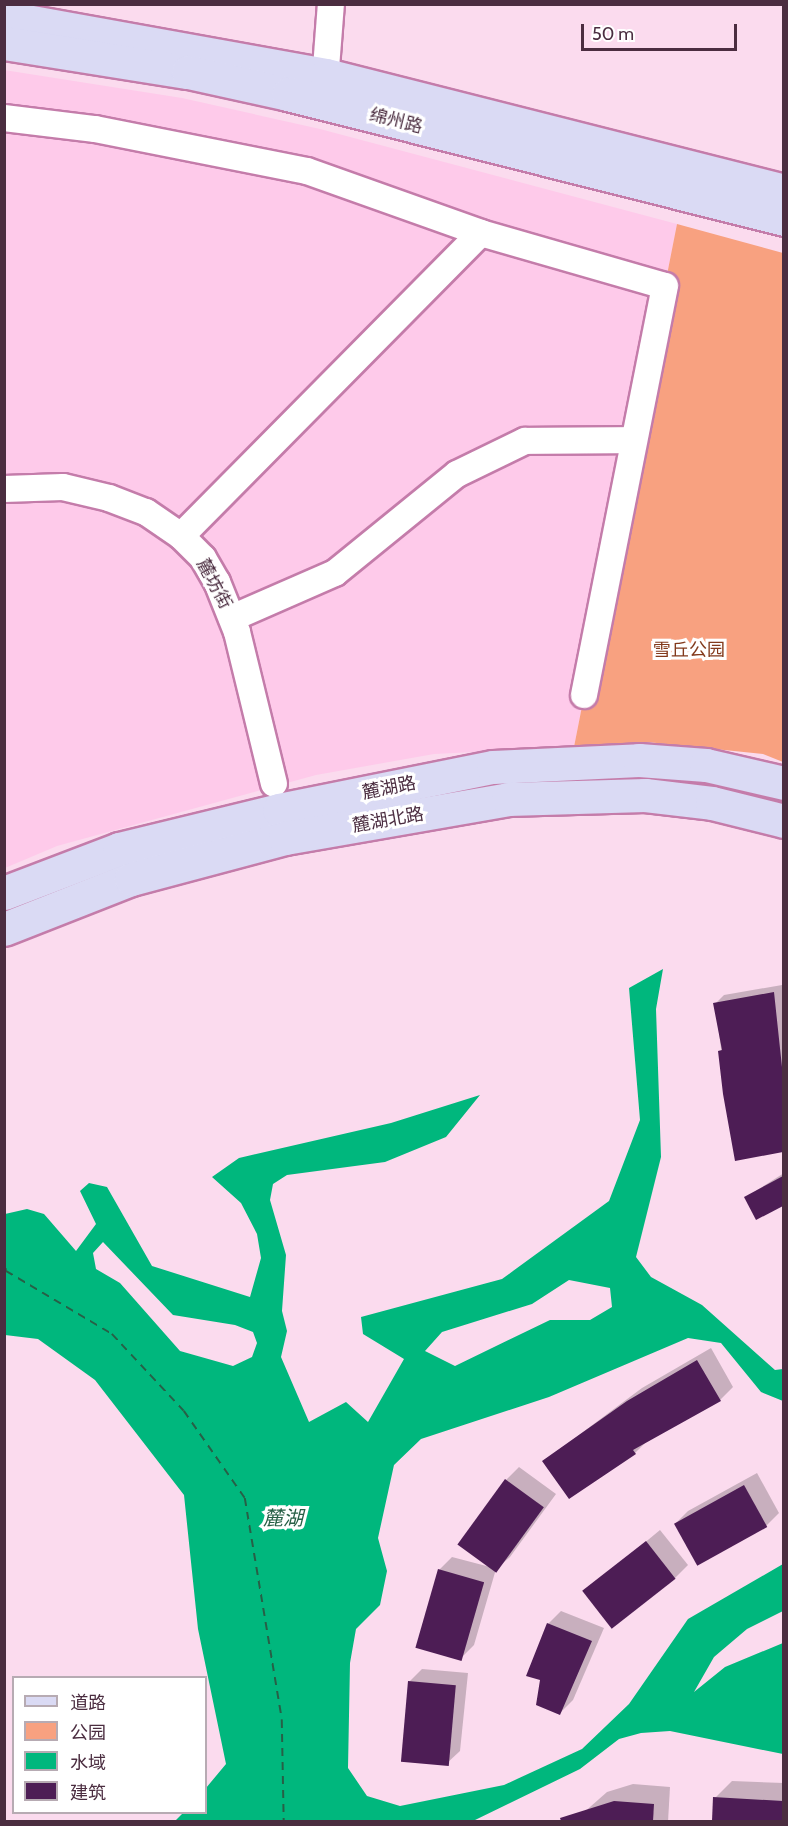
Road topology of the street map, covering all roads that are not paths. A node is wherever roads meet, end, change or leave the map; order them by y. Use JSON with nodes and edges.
{"nodes":[{"id":1,"x":331,"y":4,"type":"edge"},
{"id":2,"x":4,"y":17,"type":"edge"},
{"id":3,"x":4,"y":43,"type":"edge"},
{"id":4,"x":325,"y":89,"type":"junction"},
{"id":5,"x":4,"y":118,"type":"edge"},
{"id":6,"x":783,"y":191,"type":"edge"},
{"id":7,"x":783,"y":219,"type":"edge"},
{"id":8,"x":481,"y":233,"type":"junction"},
{"id":9,"x":634,"y":440,"type":"junction"},
{"id":10,"x":4,"y":489,"type":"edge"},
{"id":11,"x":181,"y":536,"type":"junction"},
{"id":12,"x":232,"y":618,"type":"junction"},
{"id":13,"x":584,"y":695,"type":"dead end"},
{"id":14,"x":783,"y":783,"type":"edge"},
{"id":15,"x":274,"y":784,"type":"dead end"},
{"id":16,"x":308,"y":819,"type":"junction"},
{"id":17,"x":783,"y":821,"type":"edge"},
{"id":18,"x":253,"y":831,"type":"junction"},
{"id":19,"x":4,"y":893,"type":"edge"},
{"id":20,"x":4,"y":928,"type":"edge"}],
"edges":[{"from":1,"to":4,"type":"street"},
{"from":2,"to":4,"type":"main road","name":"绵州路"},
{"from":3,"to":4,"type":"main road","name":"绵州路"},
{"from":4,"to":6,"type":"main road","name":"绵州路"},
{"from":4,"to":7,"type":"main road","name":"绵州路"},
{"from":5,"to":8,"type":"street"},
{"from":8,"to":9,"type":"street"},
{"from":8,"to":11,"type":"street"},
{"from":9,"to":12,"type":"street"},
{"from":9,"to":13,"type":"street"},
{"from":10,"to":11,"type":"street","name":"麓坊街"},
{"from":11,"to":12,"type":"street","name":"麓坊街"},
{"from":12,"to":15,"type":"street","name":"麓坊街"},
{"from":14,"to":16,"type":"main road","name":"麓湖路"},
{"from":16,"to":17,"type":"main road","name":"麓湖北路"},
{"from":16,"to":18,"type":"main road","name":"麓湖北路"},
{"from":18,"to":19,"type":"main road"},
{"from":18,"to":20,"type":"main road","name":"麓湖北路"}]}
